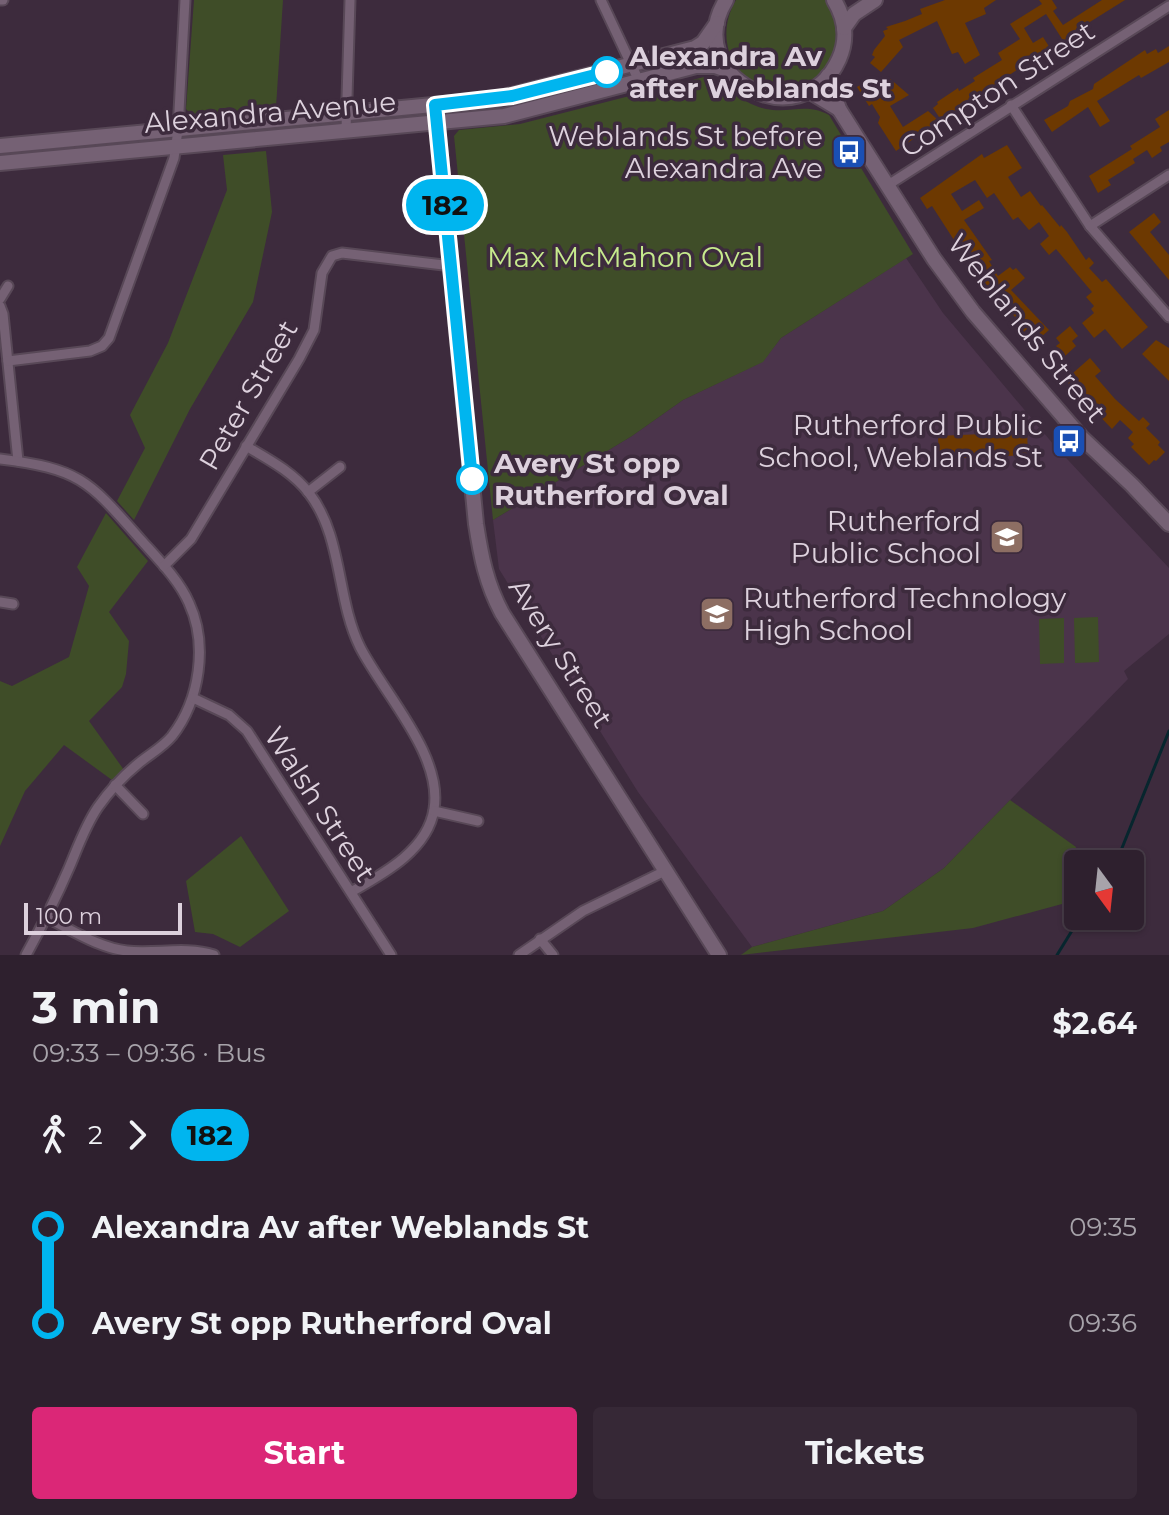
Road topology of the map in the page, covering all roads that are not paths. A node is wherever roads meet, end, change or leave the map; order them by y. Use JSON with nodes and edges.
{"nodes":[{"id":1,"x":185,"y":0,"type":"edge"},
{"id":2,"x":350,"y":0,"type":"edge"},
{"id":3,"x":601,"y":0,"type":"edge"},
{"id":4,"x":726,"y":0,"type":"edge"},
{"id":5,"x":834,"y":0,"type":"edge"},
{"id":6,"x":875,"y":0,"type":"edge"},
{"id":7,"x":1169,"y":6,"type":"edge"},
{"id":8,"x":717,"y":23,"type":"junction"},
{"id":9,"x":844,"y":28,"type":"junction"},
{"id":10,"x":633,"y":65,"type":"junction"},
{"id":11,"x":729,"y":71,"type":"junction"},
{"id":12,"x":828,"y":76,"type":"junction"},
{"id":13,"x":639,"y":81,"type":"junction"},
{"id":14,"x":809,"y":91,"type":"junction"},
{"id":15,"x":435,"y":105,"type":"junction"},
{"id":16,"x":1011,"y":105,"type":"junction"},
{"id":17,"x":839,"y":109,"type":"junction"},
{"id":18,"x":346,"y":113,"type":"junction"},
{"id":19,"x":437,"y":123,"type":"junction"},
{"id":20,"x":178,"y":130,"type":"junction"},
{"id":21,"x":346,"y":130,"type":"junction"},
{"id":22,"x":0,"y":146,"type":"edge"},
{"id":23,"x":177,"y":147,"type":"junction"},
{"id":24,"x":0,"y":163,"type":"edge"},
{"id":25,"x":1169,"y":175,"type":"edge"},
{"id":26,"x":888,"y":185,"type":"junction"},
{"id":27,"x":1090,"y":226,"type":"junction"},
{"id":28,"x":452,"y":266,"type":"junction"},
{"id":29,"x":8,"y":286,"type":"dead end"},
{"id":30,"x":0,"y":299,"type":"edge"},
{"id":31,"x":0,"y":306,"type":"edge"},
{"id":32,"x":1169,"y":317,"type":"edge"},
{"id":33,"x":8,"y":361,"type":"junction"},
{"id":34,"x":246,"y":446,"type":"junction"},
{"id":35,"x":0,"y":459,"type":"edge"},
{"id":36,"x":18,"y":461,"type":"junction"},
{"id":37,"x":340,"y":467,"type":"dead end"},
{"id":38,"x":308,"y":492,"type":"junction"},
{"id":39,"x":1167,"y":519,"type":"edge"},
{"id":40,"x":164,"y":566,"type":"junction"},
{"id":41,"x":0,"y":602,"type":"edge"},
{"id":42,"x":13,"y":604,"type":"dead end"},
{"id":43,"x":193,"y":698,"type":"junction"},
{"id":44,"x":115,"y":785,"type":"junction"},
{"id":45,"x":434,"y":811,"type":"junction"},
{"id":46,"x":143,"y":814,"type":"dead end"},
{"id":47,"x":478,"y":821,"type":"dead end"},
{"id":48,"x":667,"y":870,"type":"junction"},
{"id":49,"x":351,"y":892,"type":"junction"},
{"id":50,"x":47,"y":918,"type":"junction"},
{"id":51,"x":540,"y":939,"type":"junction"},
{"id":52,"x":26,"y":955,"type":"edge"},
{"id":53,"x":214,"y":955,"type":"edge"},
{"id":54,"x":391,"y":955,"type":"edge"},
{"id":55,"x":519,"y":955,"type":"edge"},
{"id":56,"x":553,"y":955,"type":"edge"},
{"id":57,"x":719,"y":955,"type":"edge"}],
"edges":[{"from":1,"to":20,"type":"street"},
{"from":2,"to":18,"type":"street"},
{"from":3,"to":10,"type":"street"},
{"from":4,"to":8,"type":"main road"},
{"from":5,"to":9,"type":"main road"},
{"from":6,"to":9,"type":"main road"},
{"from":7,"to":16,"type":"street","name":"Compton Street"},
{"from":8,"to":10,"type":"main road","name":"Alexandra Avenue"},
{"from":8,"to":11,"type":"main road"},
{"from":9,"to":12,"type":"main road"},
{"from":10,"to":13,"type":"street"},
{"from":10,"to":15,"type":"main road","name":"Alexandra Avenue"},
{"from":11,"to":13,"type":"main road","name":"Alexandra Avenue"},
{"from":11,"to":14,"type":"main road"},
{"from":12,"to":14,"type":"main road"},
{"from":12,"to":17,"type":"main road","name":"Weblands Street"},
{"from":13,"to":19,"type":"main road","name":"Alexandra Avenue"},
{"from":14,"to":17,"type":"main road","name":"Weblands Street"},
{"from":15,"to":18,"type":"main road","name":"Alexandra Avenue"},
{"from":15,"to":19,"type":"main road","name":"Avery Street"},
{"from":16,"to":26,"type":"street","name":"Compton Street"},
{"from":16,"to":27,"type":"street"},
{"from":17,"to":26,"type":"main road","name":"Weblands Street"},
{"from":18,"to":20,"type":"main road","name":"Alexandra Avenue"},
{"from":18,"to":21,"type":"street"},
{"from":19,"to":21,"type":"main road","name":"Alexandra Avenue"},
{"from":19,"to":28,"type":"main road","name":"Avery Street"},
{"from":20,"to":22,"type":"main road","name":"Alexandra Avenue"},
{"from":20,"to":23,"type":"street"},
{"from":21,"to":23,"type":"main road","name":"Alexandra Avenue"},
{"from":23,"to":24,"type":"main road","name":"Alexandra Avenue"},
{"from":23,"to":33,"type":"street"},
{"from":25,"to":27,"type":"street"},
{"from":26,"to":39,"type":"main road","name":"Weblands Street"},
{"from":27,"to":32,"type":"street"},
{"from":28,"to":34,"type":"street","name":"Peter Street"},
{"from":28,"to":48,"type":"main road","name":"Avery Street"},
{"from":29,"to":30,"type":"street"},
{"from":31,"to":33,"type":"street"},
{"from":33,"to":36,"type":"street"},
{"from":34,"to":38,"type":"street"},
{"from":34,"to":40,"type":"street","name":"Peter Street"},
{"from":35,"to":36,"type":"street"},
{"from":36,"to":40,"type":"street"},
{"from":37,"to":38,"type":"street"},
{"from":38,"to":45,"type":"street"},
{"from":40,"to":43,"type":"street"},
{"from":41,"to":42,"type":"street"},
{"from":43,"to":44,"type":"street"},
{"from":43,"to":49,"type":"street","name":"Walsh Street"},
{"from":44,"to":46,"type":"street"},
{"from":44,"to":50,"type":"street"},
{"from":45,"to":47,"type":"street"},
{"from":45,"to":49,"type":"street"},
{"from":48,"to":51,"type":"street"},
{"from":48,"to":57,"type":"main road","name":"Avery Street"},
{"from":49,"to":54,"type":"street","name":"Walsh Street"},
{"from":50,"to":52,"type":"street"},
{"from":50,"to":53,"type":"street"},
{"from":51,"to":55,"type":"street"},
{"from":51,"to":56,"type":"street"}]}
